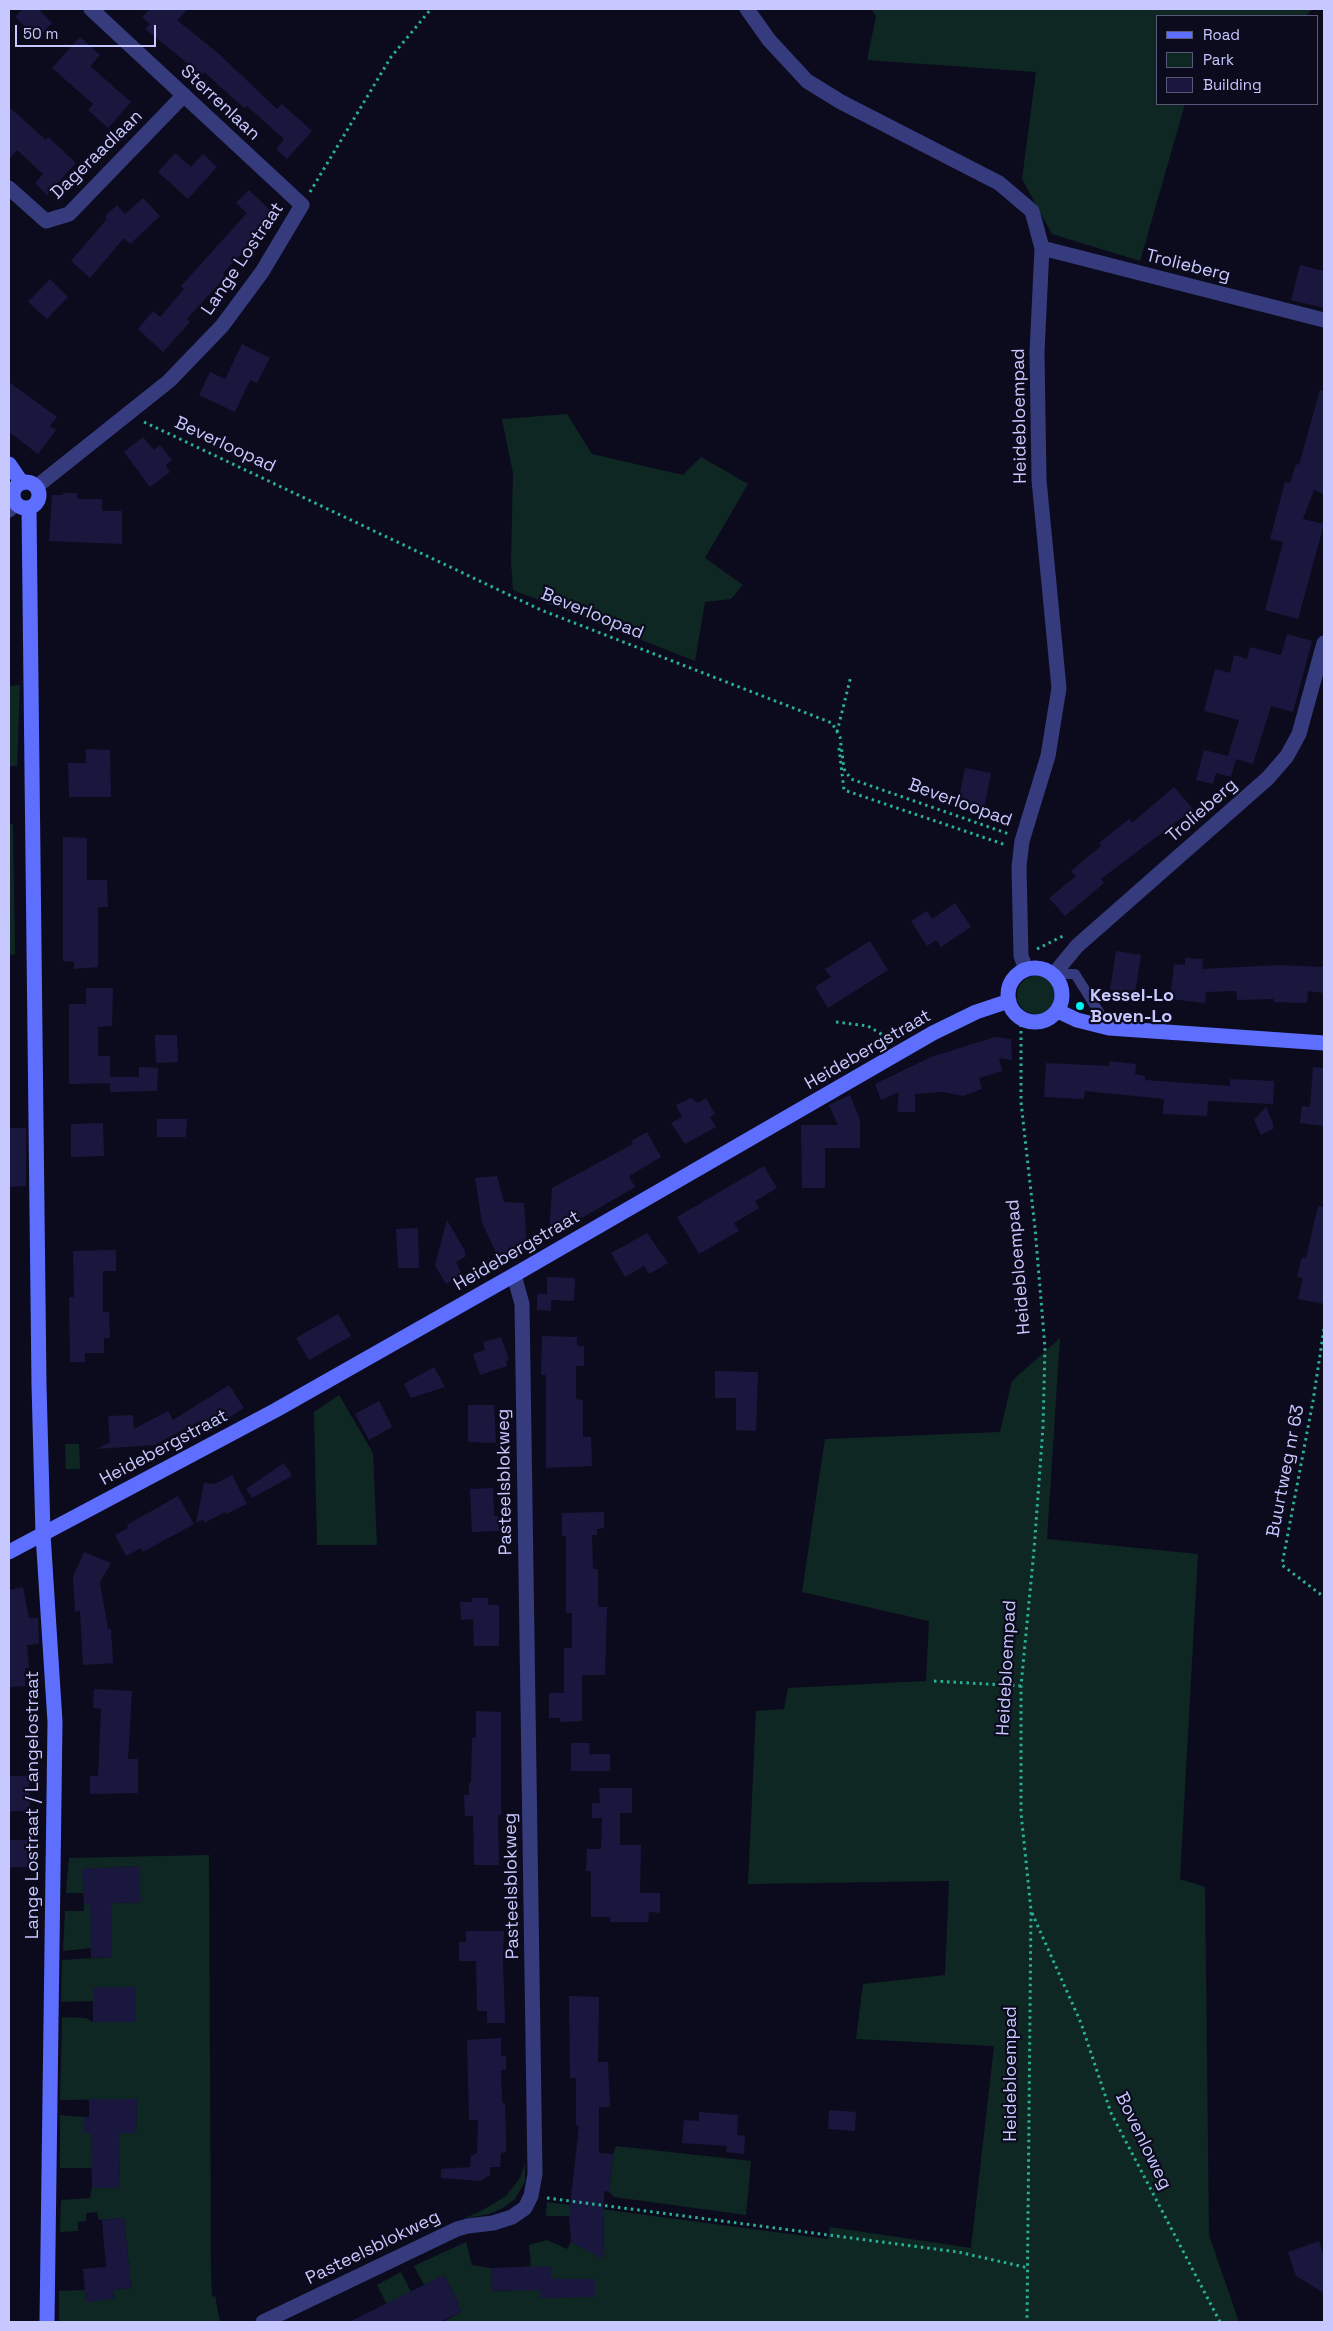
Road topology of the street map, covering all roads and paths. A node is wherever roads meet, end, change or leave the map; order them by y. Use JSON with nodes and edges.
{"nodes":[{"id":1,"x":90,"y":9,"type":"edge"},
{"id":2,"x":431,"y":9,"type":"edge"},
{"id":3,"x":747,"y":9,"type":"edge"},
{"id":4,"x":184,"y":95,"type":"junction"},
{"id":5,"x":9,"y":188,"type":"edge"},
{"id":6,"x":302,"y":205,"type":"junction"},
{"id":7,"x":1042,"y":248,"type":"junction"},
{"id":8,"x":1324,"y":320,"type":"edge"},
{"id":9,"x":128,"y":415,"type":"junction"},
{"id":10,"x":9,"y":464,"type":"edge"},
{"id":11,"x":29,"y":485,"type":"junction"},
{"id":12,"x":18,"y":507,"type":"edge"},
{"id":13,"x":1324,"y":643,"type":"edge"},
{"id":14,"x":851,"y":676,"type":"dead end"},
{"id":15,"x":837,"y":732,"type":"junction"},
{"id":16,"x":1022,"y":846,"type":"junction"},
{"id":17,"x":1026,"y":969,"type":"junction"},
{"id":18,"x":1054,"y":974,"type":"junction"},
{"id":19,"x":1009,"y":1001,"type":"junction"},
{"id":20,"x":1058,"y":1011,"type":"junction"},
{"id":21,"x":1021,"y":1018,"type":"junction"},
{"id":22,"x":836,"y":1022,"type":"dead end"},
{"id":23,"x":1109,"y":1028,"type":"junction"},
{"id":24,"x":1324,"y":1044,"type":"edge"},
{"id":25,"x":902,"y":1051,"type":"junction"},
{"id":26,"x":514,"y":1275,"type":"junction"},
{"id":27,"x":1324,"y":1329,"type":"edge"},
{"id":28,"x":42,"y":1534,"type":"junction"},
{"id":29,"x":9,"y":1552,"type":"edge"},
{"id":30,"x":1324,"y":1598,"type":"edge"},
{"id":31,"x":934,"y":1680,"type":"dead end"},
{"id":32,"x":1022,"y":1686,"type":"junction"},
{"id":33,"x":1031,"y":1910,"type":"junction"},
{"id":34,"x":532,"y":2196,"type":"junction"},
{"id":35,"x":1029,"y":2268,"type":"junction"},
{"id":36,"x":47,"y":2322,"type":"edge"},
{"id":37,"x":262,"y":2322,"type":"edge"},
{"id":38,"x":1027,"y":2322,"type":"edge"},
{"id":39,"x":1220,"y":2322,"type":"edge"}],
"edges":[{"from":1,"to":4,"type":"street","name":"Sterrenlaan"},
{"from":2,"to":6,"type":"path","name":"Lange Lostraat"},
{"from":3,"to":7,"type":"street","name":"Heidebloempad"},
{"from":4,"to":5,"type":"street","name":"Dageraadlaan"},
{"from":4,"to":6,"type":"street","name":"Sterrenlaan"},
{"from":6,"to":9,"type":"street","name":"Lange Lostraat"},
{"from":7,"to":8,"type":"street","name":"Trolieberg"},
{"from":7,"to":16,"type":"street","name":"Heidebloempad"},
{"from":9,"to":11,"type":"street","name":"Lange Lostraat"},
{"from":9,"to":15,"type":"path","name":"Beverloopad"},
{"from":10,"to":11,"type":"street"},
{"from":11,"to":12,"type":"street"},
{"from":11,"to":12,"type":"street"},
{"from":12,"to":28,"type":"street","name":"Lange Lostraat / Langelostraat"},
{"from":13,"to":18,"type":"street","name":"Trolieberg"},
{"from":14,"to":15,"type":"path"},
{"from":15,"to":16,"type":"path","name":"Beverloopad"},
{"from":15,"to":16,"type":"path"},
{"from":16,"to":17,"type":"street","name":"Heidebloempad"},
{"from":17,"to":18,"type":"street"},
{"from":17,"to":19,"type":"street"},
{"from":18,"to":20,"type":"street"},
{"from":18,"to":23,"type":"lane"},
{"from":19,"to":21,"type":"street"},
{"from":19,"to":25,"type":"street","name":"Heidebergstraat"},
{"from":20,"to":21,"type":"street"},
{"from":20,"to":23,"type":"street"},
{"from":21,"to":32,"type":"path","name":"Heidebloempad"},
{"from":22,"to":25,"type":"path"},
{"from":23,"to":24,"type":"street"},
{"from":25,"to":26,"type":"street","name":"Heidebergstraat"},
{"from":26,"to":28,"type":"street","name":"Heidebergstraat"},
{"from":26,"to":34,"type":"street","name":"Pasteelsblokweg"},
{"from":27,"to":30,"type":"path","name":"Buurtweg nr 63"},
{"from":28,"to":29,"type":"street","name":"Heidebergstraat"},
{"from":28,"to":36,"type":"street","name":"Lange Lostraat / Langelostraat"},
{"from":31,"to":32,"type":"path"},
{"from":32,"to":33,"type":"path","name":"Heidebloempad"},
{"from":33,"to":35,"type":"path","name":"Heidebloempad"},
{"from":33,"to":39,"type":"path","name":"Bovenloweg"},
{"from":34,"to":35,"type":"path"},
{"from":34,"to":37,"type":"street","name":"Pasteelsblokweg"},
{"from":35,"to":38,"type":"path","name":"Heidebloempad"}]}
